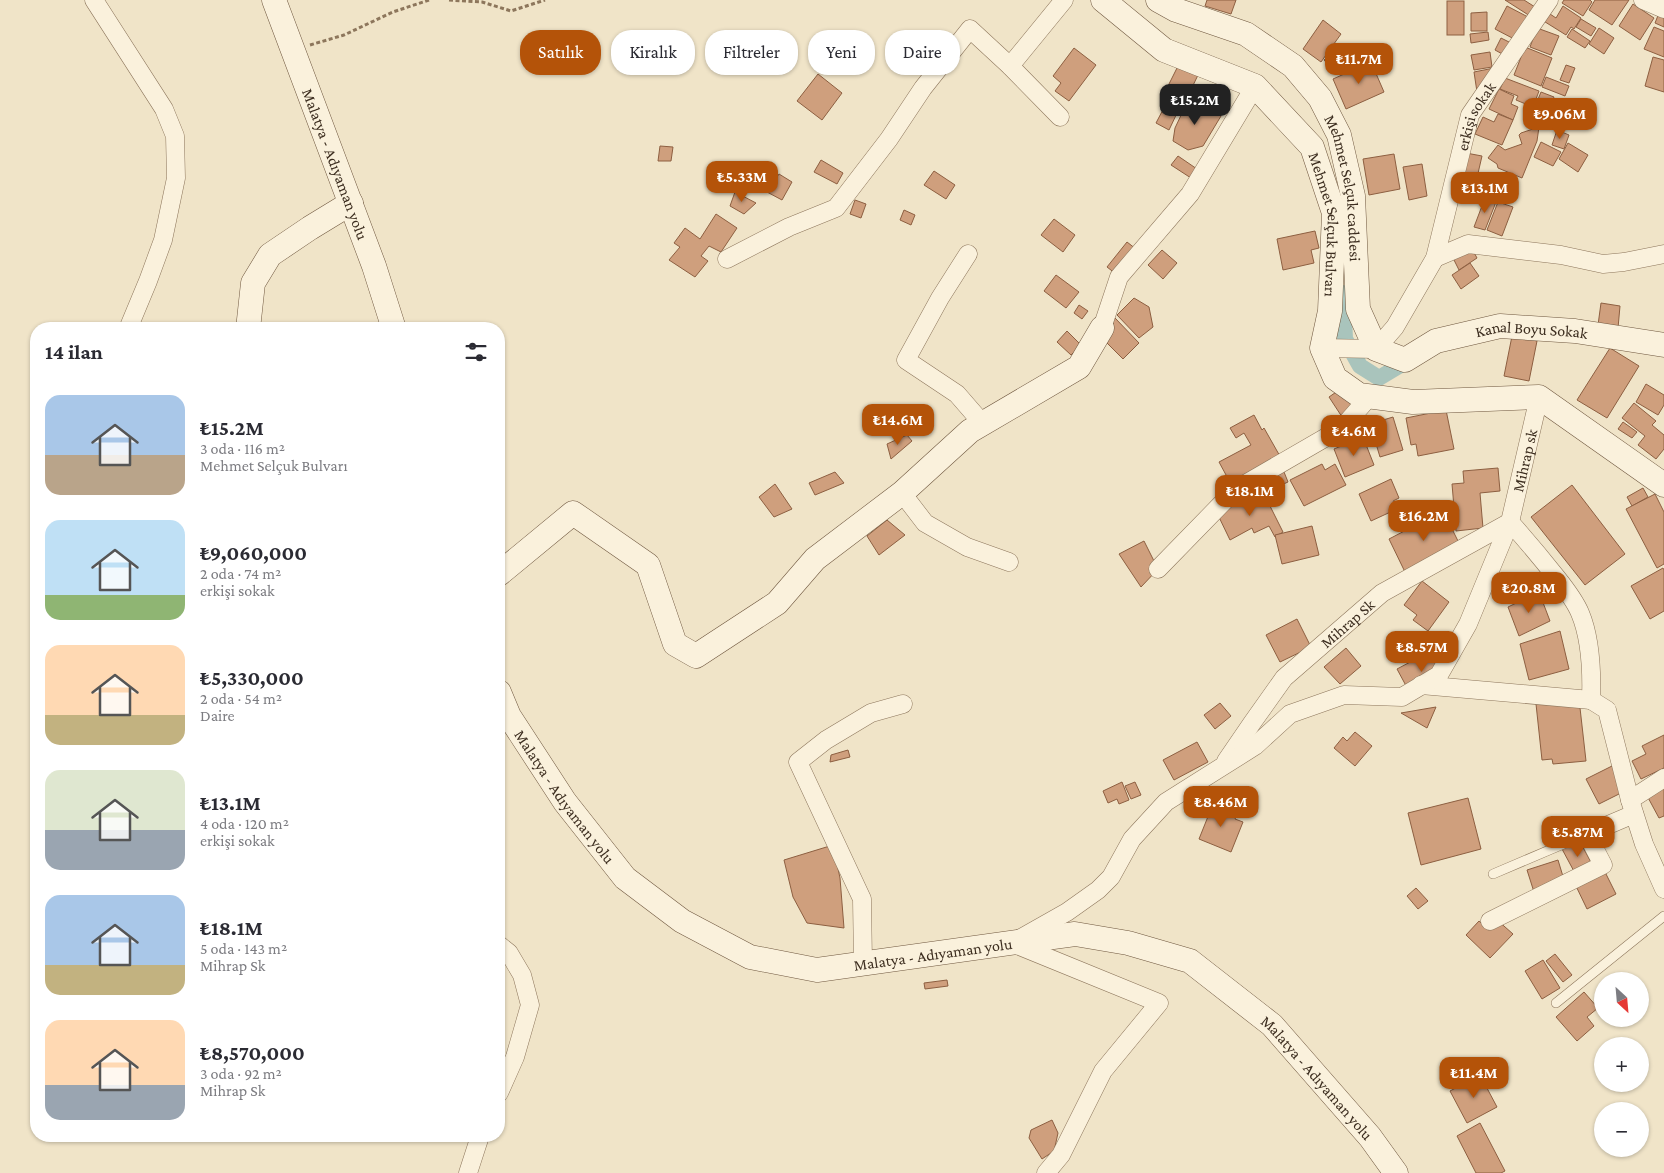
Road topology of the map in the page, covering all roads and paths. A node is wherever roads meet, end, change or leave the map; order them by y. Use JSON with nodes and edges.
{"nodes":[{"id":1,"x":94,"y":0,"type":"edge"},
{"id":2,"x":429,"y":0,"type":"edge"},
{"id":3,"x":450,"y":0,"type":"edge"},
{"id":4,"x":545,"y":0,"type":"edge"},
{"id":5,"x":1064,"y":0,"type":"edge"},
{"id":6,"x":1103,"y":0,"type":"edge"},
{"id":7,"x":1158,"y":0,"type":"edge"},
{"id":8,"x":1549,"y":0,"type":"edge"},
{"id":9,"x":1643,"y":0,"type":"edge"},
{"id":10,"x":271,"y":2,"type":"edge"},
{"id":11,"x":1664,"y":9,"type":"edge"},
{"id":12,"x":293,"y":50,"type":"junction"},
{"id":13,"x":1010,"y":66,"type":"junction"},
{"id":14,"x":1255,"y":86,"type":"junction"},
{"id":15,"x":1060,"y":117,"type":"dead end"},
{"id":16,"x":351,"y":204,"type":"junction"},
{"id":17,"x":968,"y":254,"type":"dead end"},
{"id":18,"x":1664,"y":254,"type":"edge"},
{"id":19,"x":1436,"y":258,"type":"junction"},
{"id":20,"x":727,"y":259,"type":"dead end"},
{"id":21,"x":131,"y":322,"type":"edge"},
{"id":22,"x":249,"y":322,"type":"edge"},
{"id":23,"x":392,"y":322,"type":"edge"},
{"id":24,"x":1102,"y":328,"type":"joint"},
{"id":25,"x":1664,"y":345,"type":"edge"},
{"id":26,"x":1322,"y":348,"type":"junction"},
{"id":27,"x":1376,"y":349,"type":"junction"},
{"id":28,"x":1370,"y":396,"type":"junction"},
{"id":29,"x":1539,"y":397,"type":"junction"},
{"id":30,"x":983,"y":424,"type":"junction"},
{"id":31,"x":1664,"y":485,"type":"edge"},
{"id":32,"x":902,"y":493,"type":"junction"},
{"id":33,"x":1510,"y":522,"type":"junction"},
{"id":34,"x":1009,"y":562,"type":"dead end"},
{"id":35,"x":505,"y":569,"type":"edge"},
{"id":36,"x":1158,"y":569,"type":"dead end"},
{"id":37,"x":1421,"y":686,"type":"junction"},
{"id":38,"x":1591,"y":700,"type":"junction"},
{"id":39,"x":903,"y":704,"type":"dead end"},
{"id":40,"x":505,"y":706,"type":"edge"},
{"id":41,"x":1223,"y":766,"type":"junction"},
{"id":42,"x":1664,"y":778,"type":"edge"},
{"id":43,"x":1632,"y":807,"type":"junction"},
{"id":44,"x":1587,"y":834,"type":"junction"},
{"id":45,"x":1493,"y":874,"type":"dead end"},
{"id":46,"x":1664,"y":889,"type":"edge"},
{"id":47,"x":1664,"y":916,"type":"edge"},
{"id":48,"x":1490,"y":921,"type":"dead end"},
{"id":49,"x":1013,"y":943,"type":"junction"},
{"id":50,"x":505,"y":950,"type":"edge"},
{"id":51,"x":863,"y":963,"type":"junction"},
{"id":52,"x":1556,"y":1003,"type":"dead end"},
{"id":53,"x":505,"y":1080,"type":"edge"},
{"id":54,"x":478,"y":1142,"type":"edge"},
{"id":55,"x":468,"y":1173,"type":"edge"},
{"id":56,"x":1046,"y":1173,"type":"edge"},
{"id":57,"x":1396,"y":1173,"type":"edge"}],
"edges":[{"from":1,"to":21,"type":"street"},
{"from":2,"to":12,"type":"path"},
{"from":3,"to":4,"type":"path"},
{"from":5,"to":13,"type":"street"},
{"from":6,"to":14,"type":"main road","name":"Mehmet Selçuk Bulvarı"},
{"from":7,"to":27,"type":"main road","name":"Mehmet Selçuk caddesi"},
{"from":8,"to":19,"type":"street","name":"erkişi sokak"},
{"from":9,"to":11,"type":"street"},
{"from":10,"to":12,"type":"main road","name":"Malatya - Adıyaman yolu"},
{"from":12,"to":16,"type":"main road","name":"Malatya - Adıyaman yolu"},
{"from":13,"to":15,"type":"street"},
{"from":13,"to":20,"type":"street"},
{"from":14,"to":24,"type":"street"},
{"from":14,"to":26,"type":"main road","name":"Mehmet Selçuk Bulvarı"},
{"from":16,"to":22,"type":"main road"},
{"from":16,"to":23,"type":"main road","name":"Malatya - Adıyaman yolu"},
{"from":17,"to":30,"type":"street"},
{"from":18,"to":19,"type":"street"},
{"from":19,"to":27,"type":"street","name":"erkişi sokak"},
{"from":24,"to":30,"type":"main road"},
{"from":25,"to":27,"type":"main road","name":"Kanal Boyu Sokak"},
{"from":26,"to":27,"type":"street"},
{"from":26,"to":28,"type":"main road"},
{"from":28,"to":29,"type":"main road"},
{"from":28,"to":36,"type":"street"},
{"from":29,"to":31,"type":"main road"},
{"from":29,"to":33,"type":"street","name":"Mihrap sk"},
{"from":30,"to":32,"type":"main road"},
{"from":32,"to":34,"type":"street"},
{"from":32,"to":35,"type":"main road"},
{"from":33,"to":37,"type":"street","name":"Mihrap sk"},
{"from":33,"to":38,"type":"street"},
{"from":33,"to":41,"type":"street","name":"Mihrap Sk"},
{"from":37,"to":38,"type":"street"},
{"from":37,"to":41,"type":"street","name":"Mihrap sk"},
{"from":38,"to":43,"type":"street"},
{"from":39,"to":51,"type":"street"},
{"from":40,"to":51,"type":"main road","name":"Malatya - Adıyaman yolu"},
{"from":41,"to":49,"type":"street","name":"Mihrap sk"},
{"from":42,"to":43,"type":"street"},
{"from":43,"to":44,"type":"street"},
{"from":43,"to":46,"type":"street"},
{"from":44,"to":45,"type":"lane"},
{"from":44,"to":48,"type":"street"},
{"from":47,"to":52,"type":"lane"},
{"from":49,"to":51,"type":"main road","name":"Malatya - Adıyaman yolu"},
{"from":49,"to":56,"type":"street"},
{"from":49,"to":57,"type":"main road","name":"Malatya - Adıyaman yolu"},
{"from":50,"to":53,"type":"street"},
{"from":54,"to":55,"type":"street"}]}
